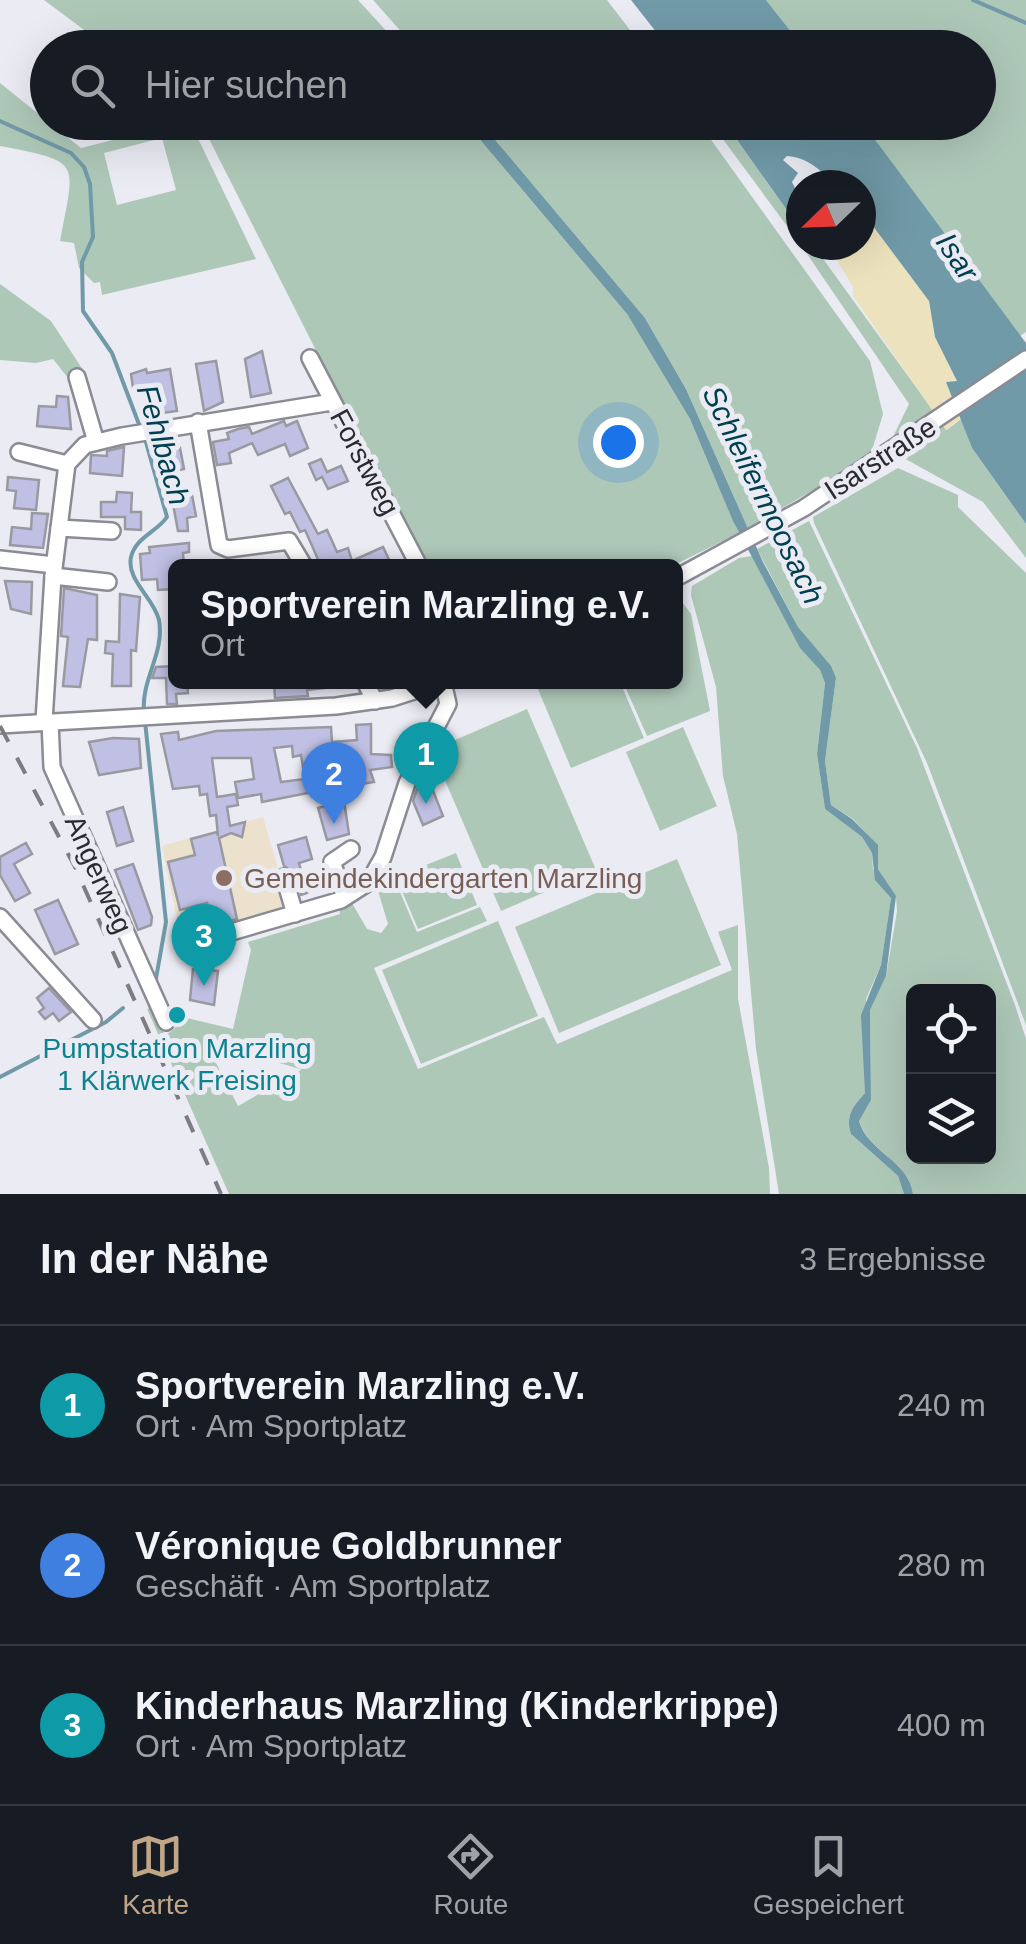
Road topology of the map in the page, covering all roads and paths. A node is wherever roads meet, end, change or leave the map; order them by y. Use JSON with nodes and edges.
{"nodes":[{"id":1,"x":310,"y":358,"type":"dead end"},
{"id":2,"x":1026,"y":359,"type":"edge"},
{"id":3,"x":77,"y":377,"type":"dead end"},
{"id":4,"x":332,"y":402,"type":"junction"},
{"id":5,"x":198,"y":422,"type":"junction"},
{"id":6,"x":96,"y":442,"type":"junction"},
{"id":7,"x":19,"y":452,"type":"dead end"},
{"id":8,"x":67,"y":464,"type":"junction"},
{"id":9,"x":60,"y":528,"type":"junction"},
{"id":10,"x":112,"y":530,"type":"dead end"},
{"id":11,"x":0,"y":559,"type":"edge"},
{"id":12,"x":300,"y":559,"type":"edge"},
{"id":13,"x":416,"y":559,"type":"edge"},
{"id":14,"x":54,"y":570,"type":"junction"},
{"id":15,"x":683,"y":575,"type":"edge"},
{"id":16,"x":108,"y":582,"type":"dead end"},
{"id":17,"x":369,"y":689,"type":"edge"},
{"id":18,"x":417,"y":689,"type":"edge"},
{"id":19,"x":444,"y":689,"type":"edge"},
{"id":20,"x":375,"y":701,"type":"junction"},
{"id":21,"x":47,"y":722,"type":"junction"},
{"id":22,"x":0,"y":726,"type":"edge"},
{"id":23,"x":351,"y":849,"type":"dead end"},
{"id":24,"x":284,"y":876,"type":"dead end"},
{"id":25,"x":346,"y":897,"type":"junction"},
{"id":26,"x":296,"y":914,"type":"junction"},
{"id":27,"x":0,"y":917,"type":"edge"},
{"id":28,"x":204,"y":940,"type":"dead end"},
{"id":29,"x":94,"y":1020,"type":"dead end"},
{"id":30,"x":166,"y":1022,"type":"dead end"}],
"edges":[{"from":1,"to":4,"type":"street","name":"Forstweg"},
{"from":2,"to":15,"type":"street","name":"Isarstraße"},
{"from":3,"to":6,"type":"street"},
{"from":4,"to":5,"type":"street"},
{"from":4,"to":13,"type":"street","name":"Forstweg"},
{"from":5,"to":6,"type":"street"},
{"from":5,"to":12,"type":"street"},
{"from":6,"to":8,"type":"street"},
{"from":7,"to":8,"type":"street"},
{"from":8,"to":9,"type":"street","name":"Angerweg"},
{"from":9,"to":10,"type":"street"},
{"from":9,"to":14,"type":"street","name":"Angerweg"},
{"from":11,"to":14,"type":"street"},
{"from":14,"to":16,"type":"street"},
{"from":14,"to":21,"type":"street","name":"Angerweg"},
{"from":17,"to":20,"type":"street"},
{"from":18,"to":20,"type":"street"},
{"from":19,"to":25,"type":"street"},
{"from":20,"to":21,"type":"street"},
{"from":21,"to":22,"type":"street"},
{"from":21,"to":30,"type":"street","name":"Angerweg"},
{"from":23,"to":25,"type":"street"},
{"from":24,"to":26,"type":"street"},
{"from":25,"to":26,"type":"street"},
{"from":26,"to":28,"type":"street"},
{"from":27,"to":29,"type":"street"}]}
